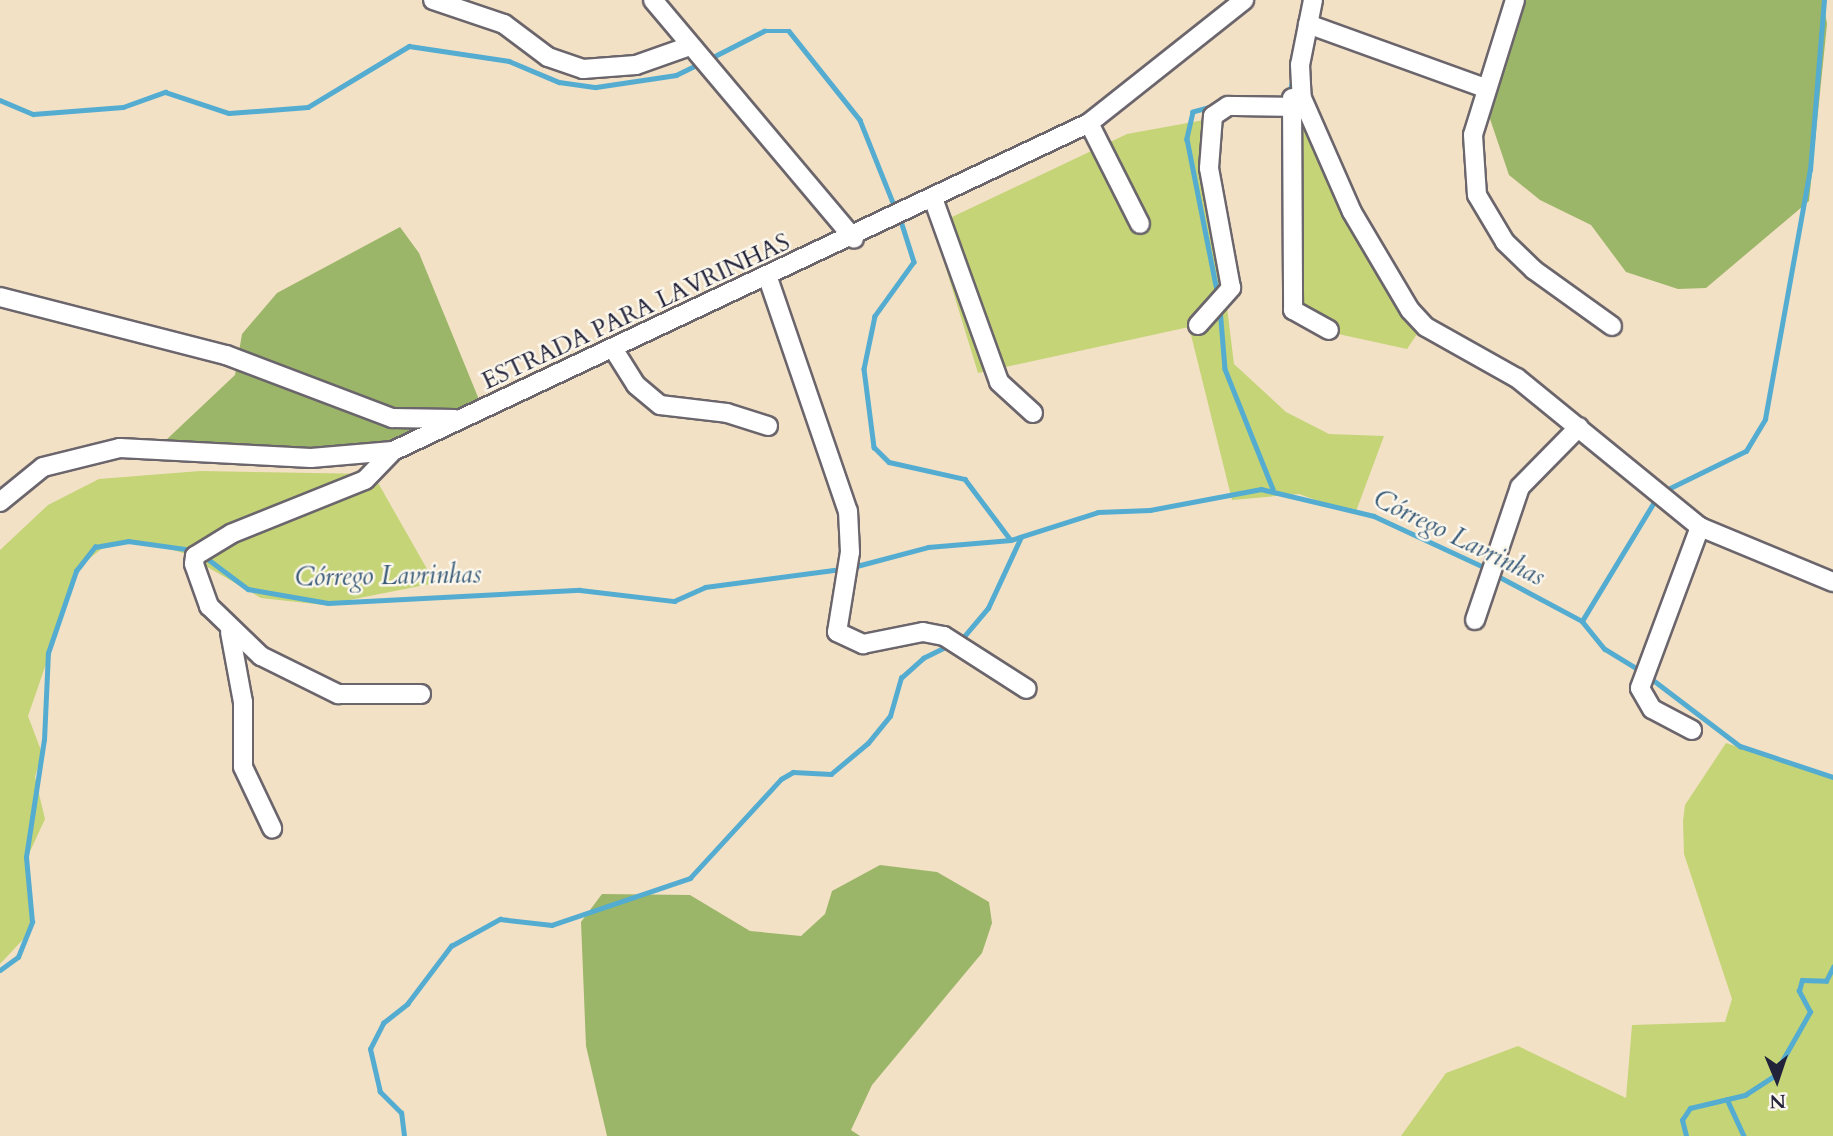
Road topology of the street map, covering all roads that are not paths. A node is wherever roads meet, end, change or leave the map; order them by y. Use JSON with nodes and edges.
{"nodes":[{"id":1,"x":433,"y":0,"type":"edge"},
{"id":2,"x":653,"y":0,"type":"edge"},
{"id":3,"x":1244,"y":0,"type":"edge"},
{"id":4,"x":1313,"y":0,"type":"edge"},
{"id":5,"x":1515,"y":0,"type":"edge"},
{"id":6,"x":1308,"y":24,"type":"junction"},
{"id":7,"x":690,"y":46,"type":"junction"},
{"id":8,"x":1299,"y":86,"type":"junction"},
{"id":9,"x":1485,"y":88,"type":"junction"},
{"id":10,"x":1290,"y":107,"type":"junction"},
{"id":11,"x":1089,"y":123,"type":"junction"},
{"id":12,"x":934,"y":201,"type":"junction"},
{"id":13,"x":1140,"y":224,"type":"dead end"},
{"id":14,"x":853,"y":239,"type":"junction"},
{"id":15,"x":768,"y":278,"type":"junction"},
{"id":16,"x":0,"y":297,"type":"edge"},
{"id":17,"x":1198,"y":325,"type":"dead end"},
{"id":18,"x":1612,"y":327,"type":"dead end"},
{"id":19,"x":1329,"y":330,"type":"dead end"},
{"id":20,"x":614,"y":350,"type":"junction"},
{"id":21,"x":1032,"y":413,"type":"dead end"},
{"id":22,"x":466,"y":418,"type":"junction"},
{"id":23,"x":768,"y":426,"type":"dead end"},
{"id":24,"x":1578,"y":427,"type":"junction"},
{"id":25,"x":393,"y":451,"type":"junction"},
{"id":26,"x":0,"y":502,"type":"edge"},
{"id":27,"x":1700,"y":527,"type":"junction"},
{"id":28,"x":1833,"y":582,"type":"edge"},
{"id":29,"x":1475,"y":620,"type":"dead end"},
{"id":30,"x":230,"y":632,"type":"junction"},
{"id":31,"x":1027,"y":689,"type":"dead end"},
{"id":32,"x":421,"y":694,"type":"dead end"},
{"id":33,"x":1692,"y":730,"type":"dead end"},
{"id":34,"x":272,"y":828,"type":"dead end"}],
"edges":[{"from":1,"to":7,"type":"street"},
{"from":2,"to":7,"type":"street"},
{"from":3,"to":11,"type":"street","name":"ESTRADA PARA LAVRINHAS"},
{"from":4,"to":6,"type":"street"},
{"from":5,"to":9,"type":"street"},
{"from":6,"to":8,"type":"street"},
{"from":6,"to":9,"type":"street"},
{"from":7,"to":14,"type":"street"},
{"from":8,"to":10,"type":"street"},
{"from":8,"to":24,"type":"street"},
{"from":9,"to":18,"type":"street"},
{"from":10,"to":17,"type":"street"},
{"from":10,"to":19,"type":"street"},
{"from":11,"to":12,"type":"street","name":"ESTRADA PARA LAVRINHAS"},
{"from":11,"to":13,"type":"street"},
{"from":12,"to":14,"type":"street","name":"ESTRADA PARA LAVRINHAS"},
{"from":12,"to":21,"type":"street"},
{"from":14,"to":15,"type":"street","name":"ESTRADA PARA LAVRINHAS"},
{"from":15,"to":20,"type":"street","name":"ESTRADA PARA LAVRINHAS"},
{"from":15,"to":31,"type":"street"},
{"from":16,"to":22,"type":"street"},
{"from":20,"to":22,"type":"street","name":"ESTRADA PARA LAVRINHAS"},
{"from":20,"to":23,"type":"street"},
{"from":22,"to":25,"type":"street","name":"ESTRADA PARA LAVRINHAS"},
{"from":24,"to":27,"type":"street"},
{"from":24,"to":29,"type":"street"},
{"from":25,"to":26,"type":"street","name":"ESTRADA PARA LAVRINHAS"},
{"from":25,"to":30,"type":"street"},
{"from":27,"to":28,"type":"street"},
{"from":27,"to":33,"type":"street"},
{"from":30,"to":32,"type":"street"},
{"from":30,"to":34,"type":"street"}]}
